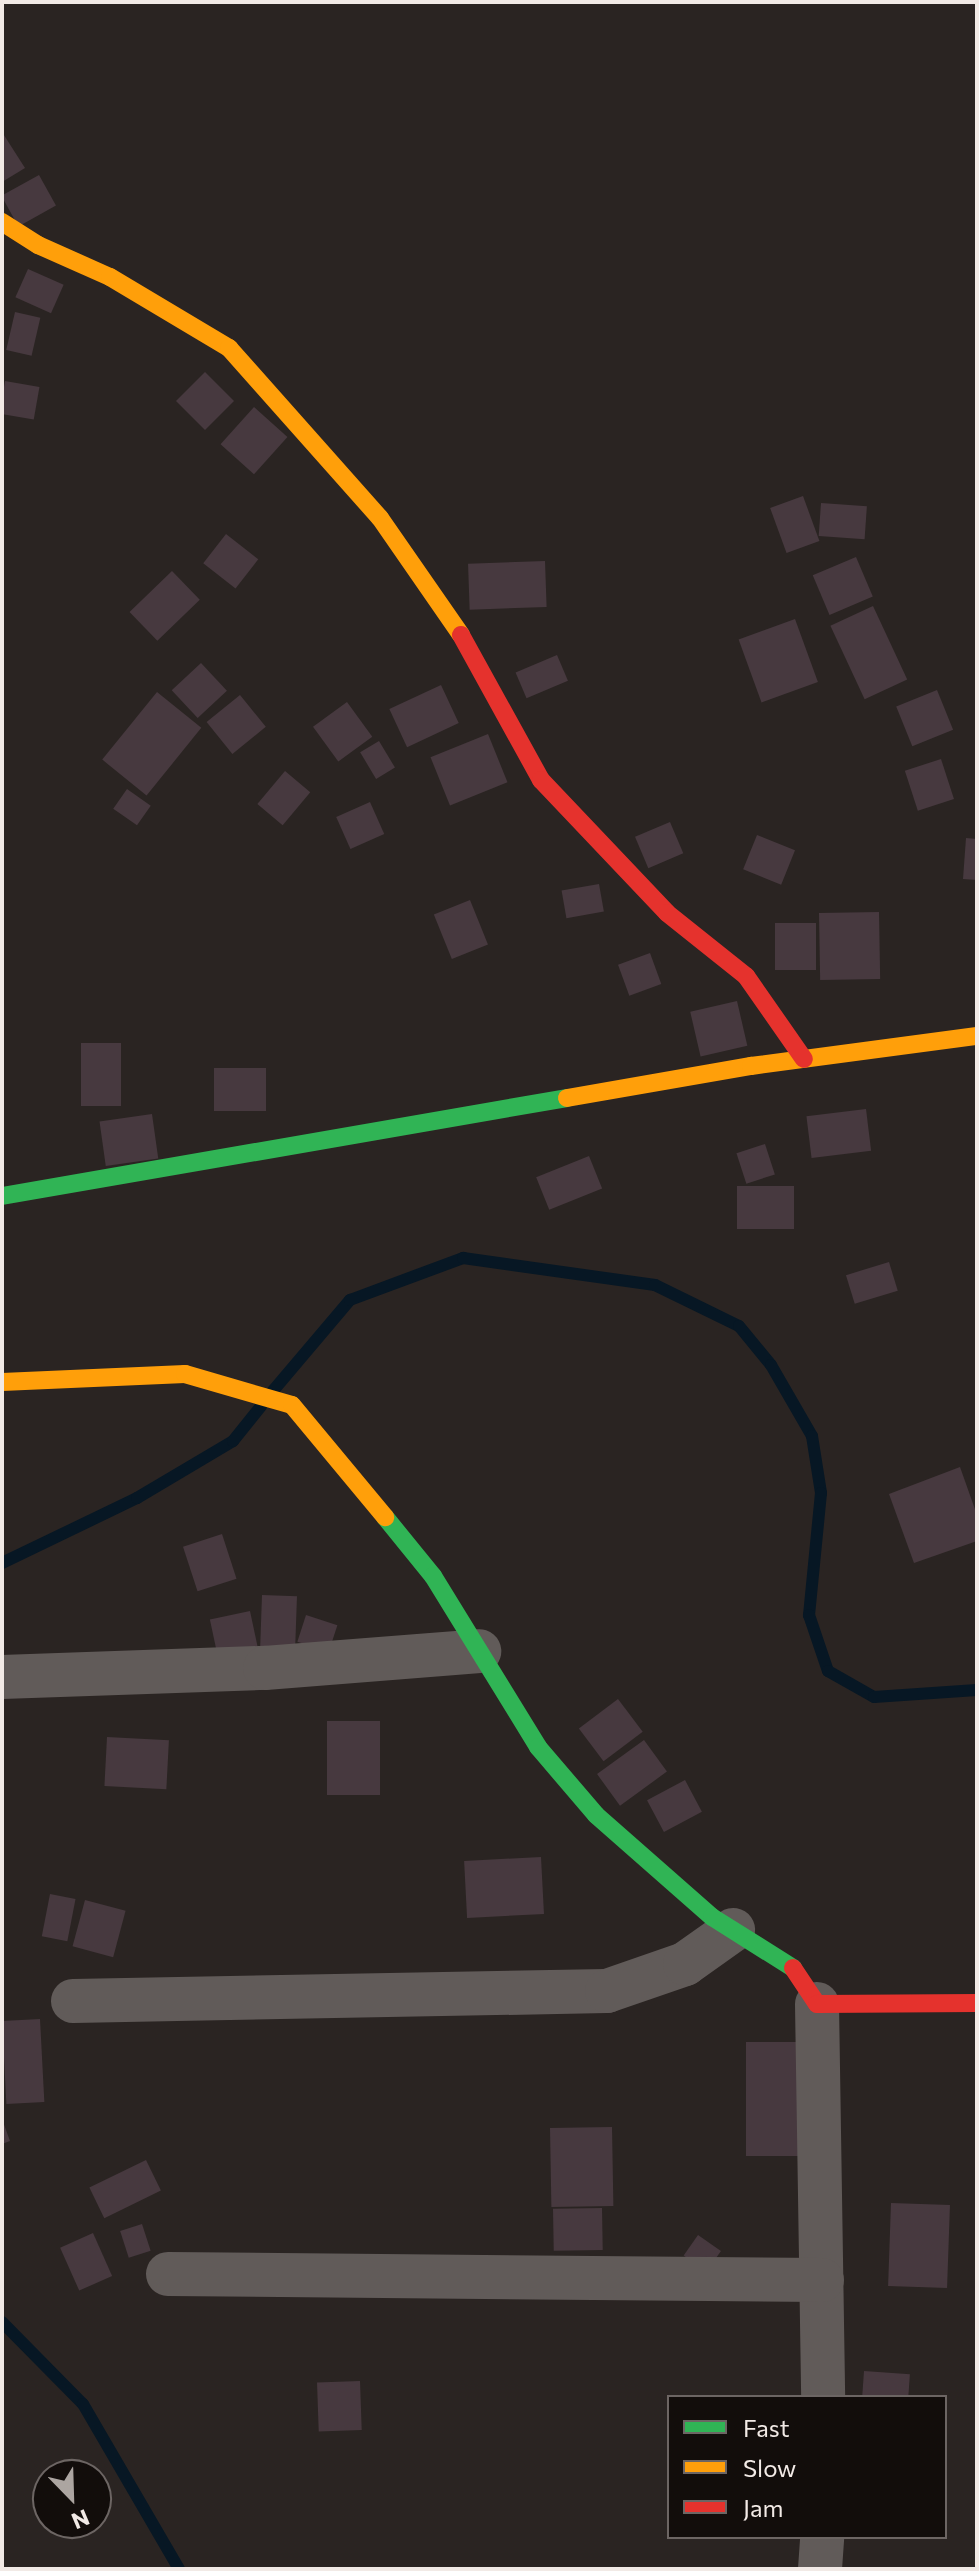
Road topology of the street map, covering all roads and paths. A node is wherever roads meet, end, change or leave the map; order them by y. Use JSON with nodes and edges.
{"nodes":[{"id":1,"x":2,"y":222,"type":"edge"},
{"id":2,"x":977,"y":1036,"type":"edge"},
{"id":3,"x":804,"y":1059,"type":"junction"},
{"id":4,"x":2,"y":1196,"type":"edge"},
{"id":5,"x":2,"y":1382,"type":"edge"},
{"id":6,"x":479,"y":1651,"type":"junction"},
{"id":7,"x":2,"y":1677,"type":"edge"},
{"id":8,"x":733,"y":1930,"type":"junction"},
{"id":9,"x":73,"y":2001,"type":"dead end"},
{"id":10,"x":977,"y":2003,"type":"edge"},
{"id":11,"x":817,"y":2004,"type":"junction"},
{"id":12,"x":168,"y":2274,"type":"dead end"},
{"id":13,"x":822,"y":2280,"type":"junction"},
{"id":14,"x":823,"y":2395,"type":"edge"},
{"id":15,"x":822,"y":2539,"type":"edge"},
{"id":16,"x":820,"y":2569,"type":"edge"}],
"edges":[{"from":1,"to":3,"type":"street"},
{"from":2,"to":3,"type":"street"},
{"from":3,"to":4,"type":"street"},
{"from":5,"to":6,"type":"street"},
{"from":6,"to":7,"type":"street"},
{"from":6,"to":8,"type":"street"},
{"from":8,"to":9,"type":"street"},
{"from":8,"to":11,"type":"street"},
{"from":10,"to":11,"type":"street"},
{"from":11,"to":13,"type":"street"},
{"from":12,"to":13,"type":"street"},
{"from":13,"to":14,"type":"street"},
{"from":15,"to":16,"type":"street"}]}
